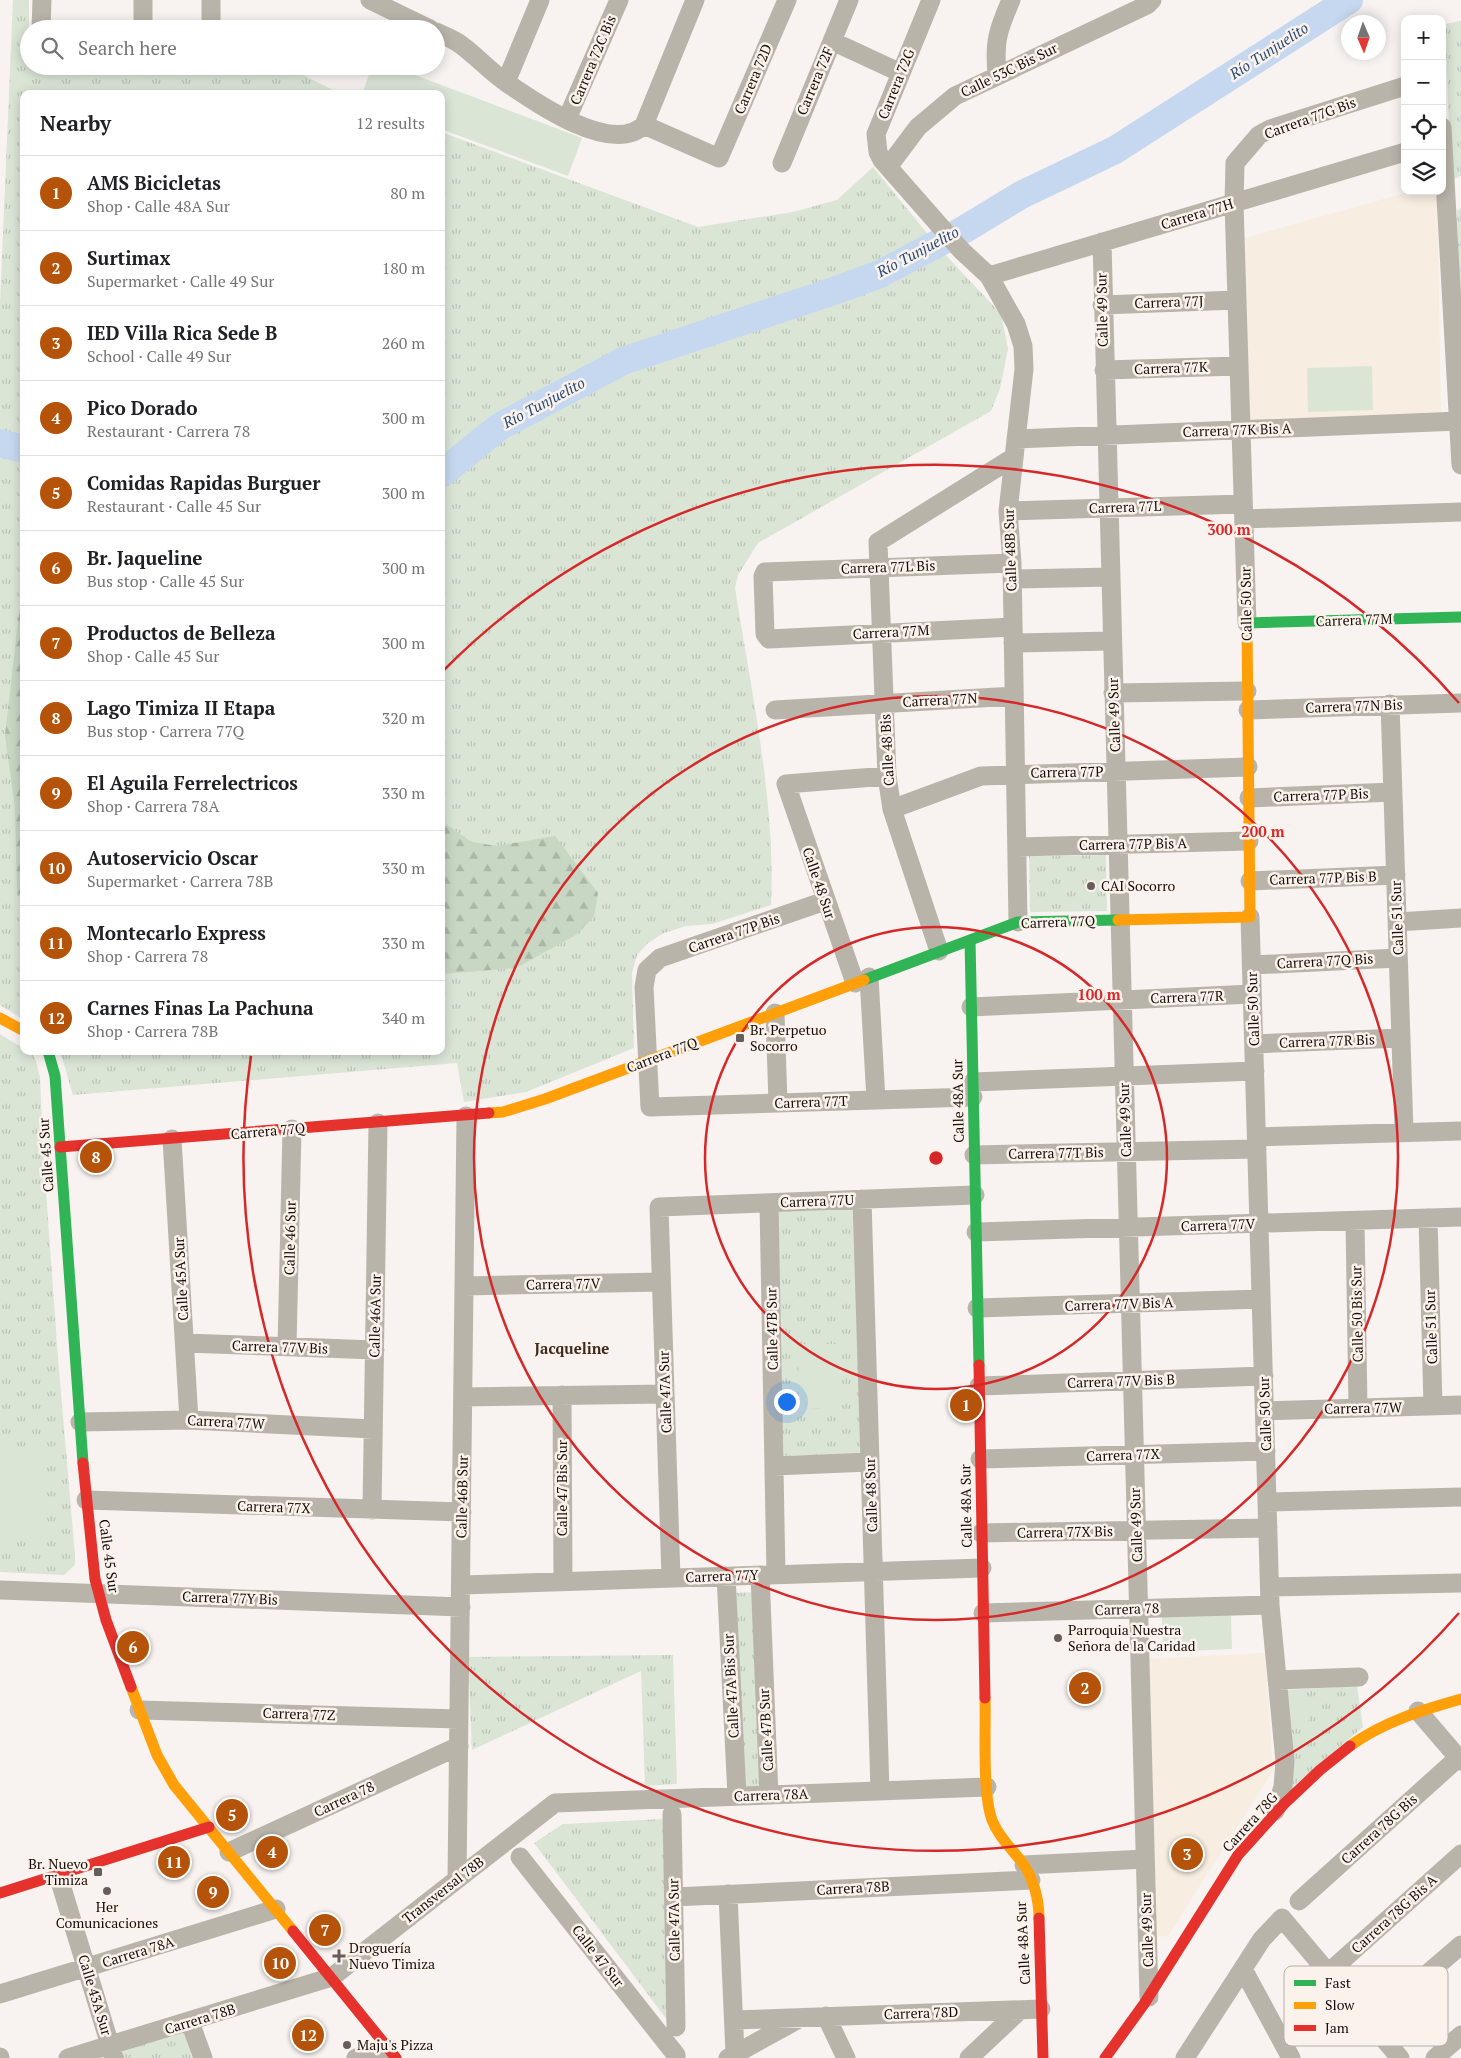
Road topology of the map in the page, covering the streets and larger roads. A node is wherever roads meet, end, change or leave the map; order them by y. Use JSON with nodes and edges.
{"nodes":[{"id":1,"x":42,"y":0,"type":"edge"},
{"id":2,"x":143,"y":0,"type":"edge"},
{"id":3,"x":211,"y":0,"type":"edge"},
{"id":4,"x":370,"y":0,"type":"edge"},
{"id":5,"x":540,"y":0,"type":"edge"},
{"id":6,"x":619,"y":0,"type":"edge"},
{"id":7,"x":695,"y":0,"type":"edge"},
{"id":8,"x":787,"y":0,"type":"edge"},
{"id":9,"x":849,"y":0,"type":"edge"},
{"id":10,"x":931,"y":0,"type":"edge"},
{"id":11,"x":1011,"y":0,"type":"edge"},
{"id":12,"x":1152,"y":0,"type":"edge"},
{"id":13,"x":41,"y":20,"type":"edge"},
{"id":14,"x":143,"y":20,"type":"edge"},
{"id":15,"x":211,"y":20,"type":"edge"},
{"id":16,"x":411,"y":20,"type":"edge"},
{"id":17,"x":445,"y":36,"type":"edge"},
{"id":18,"x":832,"y":41,"type":"junction"},
{"id":19,"x":901,"y":73,"type":"junction"},
{"id":20,"x":997,"y":74,"type":"junction"},
{"id":21,"x":506,"y":82,"type":"junction"},
{"id":22,"x":1401,"y":87,"type":"edge"},
{"id":23,"x":567,"y":119,"type":"junction"},
{"id":24,"x":644,"y":125,"type":"junction"},
{"id":25,"x":1445,"y":150,"type":"edge"},
{"id":26,"x":1401,"y":153,"type":"edge"},
{"id":27,"x":782,"y":163,"type":"dead end"},
{"id":28,"x":888,"y":167,"type":"junction"},
{"id":29,"x":1454,"y":199,"type":"edge"},
{"id":30,"x":1234,"y":203,"type":"junction"},
{"id":31,"x":1102,"y":242,"type":"junction"},
{"id":32,"x":989,"y":276,"type":"junction"},
{"id":33,"x":1237,"y":300,"type":"junction"},
{"id":34,"x":1102,"y":305,"type":"junction"},
{"id":35,"x":1458,"y":365,"type":"edge"},
{"id":36,"x":1239,"y":366,"type":"junction"},
{"id":37,"x":1104,"y":370,"type":"junction"},
{"id":38,"x":1458,"y":421,"type":"junction"},
{"id":39,"x":1241,"y":430,"type":"junction"},
{"id":40,"x":1106,"y":436,"type":"junction"},
{"id":41,"x":1460,"y":441,"type":"edge"},
{"id":42,"x":1015,"y":448,"type":"junction"},
{"id":43,"x":1461,"y":465,"type":"edge"},
{"id":44,"x":1108,"y":507,"type":"junction"},
{"id":45,"x":1008,"y":511,"type":"junction"},
{"id":46,"x":1244,"y":511,"type":"junction"},
{"id":47,"x":1461,"y":512,"type":"edge"},
{"id":48,"x":878,"y":542,"type":"joint"},
{"id":49,"x":879,"y":568,"type":"junction"},
{"id":50,"x":1012,"y":571,"type":"junction"},
{"id":51,"x":1110,"y":577,"type":"junction"},
{"id":52,"x":1461,"y":617,"type":"edge"},
{"id":53,"x":1247,"y":623,"type":"junction"},
{"id":54,"x":882,"y":633,"type":"junction"},
{"id":55,"x":1013,"y":635,"type":"junction"},
{"id":56,"x":769,"y":639,"type":"joint"},
{"id":57,"x":1112,"y":641,"type":"junction"},
{"id":58,"x":1113,"y":693,"type":"junction"},
{"id":59,"x":1014,"y":696,"type":"junction"},
{"id":60,"x":1248,"y":700,"type":"junction"},
{"id":61,"x":884,"y":703,"type":"junction"},
{"id":62,"x":1461,"y":703,"type":"edge"},
{"id":63,"x":1390,"y":704,"type":"junction"},
{"id":64,"x":775,"y":710,"type":"dead end"},
{"id":65,"x":1248,"y":767,"type":"junction"},
{"id":66,"x":1116,"y":771,"type":"junction"},
{"id":67,"x":1016,"y":774,"type":"junction"},
{"id":68,"x":887,"y":776,"type":"junction"},
{"id":69,"x":1393,"y":792,"type":"junction"},
{"id":70,"x":1249,"y":798,"type":"junction"},
{"id":71,"x":892,"y":809,"type":"junction"},
{"id":72,"x":1249,"y":841,"type":"junction"},
{"id":73,"x":1118,"y":844,"type":"junction"},
{"id":74,"x":1017,"y":847,"type":"junction"},
{"id":75,"x":1396,"y":875,"type":"junction"},
{"id":76,"x":1250,"y":881,"type":"junction"},
{"id":77,"x":825,"y":901,"type":"junction"},
{"id":78,"x":1250,"y":917,"type":"junction"},
{"id":79,"x":1461,"y":918,"type":"edge"},
{"id":80,"x":1120,"y":920,"type":"junction"},
{"id":81,"x":1018,"y":922,"type":"junction"},
{"id":82,"x":1397,"y":922,"type":"junction"},
{"id":83,"x":970,"y":940,"type":"junction"},
{"id":84,"x":939,"y":951,"type":"junction"},
{"id":85,"x":1398,"y":958,"type":"junction"},
{"id":86,"x":1252,"y":964,"type":"junction"},
{"id":87,"x":862,"y":980,"type":"junction"},
{"id":88,"x":1252,"y":994,"type":"junction"},
{"id":89,"x":1122,"y":999,"type":"junction"},
{"id":90,"x":971,"y":1006,"type":"junction"},
{"id":91,"x":775,"y":1013,"type":"junction"},
{"id":92,"x":1,"y":1019,"type":"edge"},
{"id":93,"x":20,"y":1029,"type":"edge"},
{"id":94,"x":1401,"y":1038,"type":"junction"},
{"id":95,"x":1254,"y":1044,"type":"junction"},
{"id":96,"x":50,"y":1055,"type":"edge"},
{"id":97,"x":647,"y":1060,"type":"junction"},
{"id":98,"x":1255,"y":1071,"type":"junction"},
{"id":99,"x":1124,"y":1075,"type":"junction"},
{"id":100,"x":973,"y":1090,"type":"junction"},
{"id":101,"x":876,"y":1100,"type":"junction"},
{"id":102,"x":778,"y":1103,"type":"junction"},
{"id":103,"x":466,"y":1116,"type":"junction"},
{"id":104,"x":378,"y":1123,"type":"junction"},
{"id":105,"x":292,"y":1129,"type":"junction"},
{"id":106,"x":1461,"y":1131,"type":"edge"},
{"id":107,"x":1404,"y":1132,"type":"junction"},
{"id":108,"x":172,"y":1139,"type":"junction"},
{"id":109,"x":1257,"y":1143,"type":"junction"},
{"id":110,"x":60,"y":1147,"type":"junction"},
{"id":111,"x":1126,"y":1152,"type":"junction"},
{"id":112,"x":974,"y":1155,"type":"junction"},
{"id":113,"x":975,"y":1195,"type":"junction"},
{"id":114,"x":862,"y":1199,"type":"junction"},
{"id":115,"x":769,"y":1203,"type":"junction"},
{"id":116,"x":659,"y":1206,"type":"joint"},
{"id":117,"x":1461,"y":1217,"type":"edge"},
{"id":118,"x":1428,"y":1218,"type":"junction"},
{"id":119,"x":1355,"y":1220,"type":"junction"},
{"id":120,"x":1259,"y":1223,"type":"junction"},
{"id":121,"x":1128,"y":1227,"type":"junction"},
{"id":122,"x":976,"y":1232,"type":"junction"},
{"id":123,"x":661,"y":1282,"type":"junction"},
{"id":124,"x":464,"y":1286,"type":"junction"},
{"id":125,"x":1262,"y":1300,"type":"junction"},
{"id":126,"x":1130,"y":1303,"type":"junction"},
{"id":127,"x":977,"y":1308,"type":"junction"},
{"id":128,"x":185,"y":1343,"type":"junction"},
{"id":129,"x":287,"y":1347,"type":"junction"},
{"id":130,"x":375,"y":1350,"type":"junction"},
{"id":131,"x":1264,"y":1376,"type":"junction"},
{"id":132,"x":1132,"y":1381,"type":"junction"},
{"id":133,"x":979,"y":1386,"type":"junction"},
{"id":134,"x":665,"y":1394,"type":"junction"},
{"id":135,"x":562,"y":1395,"type":"junction"},
{"id":136,"x":463,"y":1397,"type":"junction"},
{"id":137,"x":1461,"y":1405,"type":"edge"},
{"id":138,"x":1433,"y":1406,"type":"junction"},
{"id":139,"x":1358,"y":1408,"type":"junction"},
{"id":140,"x":1265,"y":1411,"type":"junction"},
{"id":141,"x":190,"y":1420,"type":"junction"},
{"id":142,"x":80,"y":1422,"type":"junction"},
{"id":143,"x":373,"y":1429,"type":"junction"},
{"id":144,"x":1266,"y":1451,"type":"junction"},
{"id":145,"x":1134,"y":1455,"type":"junction"},
{"id":146,"x":980,"y":1459,"type":"junction"},
{"id":147,"x":870,"y":1462,"type":"junction"},
{"id":148,"x":774,"y":1466,"type":"junction"},
{"id":149,"x":1461,"y":1497,"type":"edge"},
{"id":150,"x":86,"y":1500,"type":"junction"},
{"id":151,"x":1267,"y":1502,"type":"junction"},
{"id":152,"x":372,"y":1510,"type":"junction"},
{"id":153,"x":462,"y":1512,"type":"junction"},
{"id":154,"x":1268,"y":1528,"type":"junction"},
{"id":155,"x":1136,"y":1530,"type":"junction"},
{"id":156,"x":982,"y":1533,"type":"junction"},
{"id":157,"x":982,"y":1568,"type":"junction"},
{"id":158,"x":873,"y":1571,"type":"junction"},
{"id":159,"x":768,"y":1575,"type":"junction"},
{"id":160,"x":726,"y":1576,"type":"junction"},
{"id":161,"x":671,"y":1578,"type":"junction"},
{"id":162,"x":563,"y":1582,"type":"junction"},
{"id":163,"x":1461,"y":1583,"type":"edge"},
{"id":164,"x":461,"y":1585,"type":"junction"},
{"id":165,"x":0,"y":1590,"type":"edge"},
{"id":166,"x":98,"y":1593,"type":"junction"},
{"id":167,"x":1270,"y":1596,"type":"junction"},
{"id":168,"x":461,"y":1607,"type":"junction"},
{"id":169,"x":1138,"y":1608,"type":"junction"},
{"id":170,"x":984,"y":1613,"type":"junction"},
{"id":171,"x":1359,"y":1677,"type":"dead end"},
{"id":172,"x":1277,"y":1680,"type":"junction"},
{"id":173,"x":1461,"y":1699,"type":"edge"},
{"id":174,"x":139,"y":1710,"type":"junction"},
{"id":175,"x":1418,"y":1711,"type":"junction"},
{"id":176,"x":459,"y":1719,"type":"junction"},
{"id":177,"x":459,"y":1746,"type":"junction"},
{"id":178,"x":1460,"y":1759,"type":"edge"},
{"id":179,"x":988,"y":1787,"type":"junction"},
{"id":180,"x":880,"y":1791,"type":"junction"},
{"id":181,"x":769,"y":1795,"type":"junction"},
{"id":182,"x":737,"y":1796,"type":"junction"},
{"id":183,"x":555,"y":1803,"type":"joint"},
{"id":184,"x":1275,"y":1812,"type":"junction"},
{"id":185,"x":672,"y":1814,"type":"dead end"},
{"id":186,"x":209,"y":1827,"type":"junction"},
{"id":187,"x":229,"y":1852,"type":"junction"},
{"id":188,"x":1461,"y":1854,"type":"edge"},
{"id":189,"x":520,"y":1857,"type":"dead end"},
{"id":190,"x":1145,"y":1859,"type":"junction"},
{"id":191,"x":1028,"y":1872,"type":"junction"},
{"id":192,"x":58,"y":1875,"type":"junction"},
{"id":193,"x":457,"y":1879,"type":"junction"},
{"id":194,"x":0,"y":1893,"type":"edge"},
{"id":195,"x":728,"y":1894,"type":"junction"},
{"id":196,"x":674,"y":1897,"type":"junction"},
{"id":197,"x":1299,"y":1901,"type":"dead end"},
{"id":198,"x":276,"y":1909,"type":"junction"},
{"id":199,"x":1461,"y":1945,"type":"edge"},
{"id":200,"x":1322,"y":1966,"type":"edge"},
{"id":201,"x":1336,"y":1966,"type":"edge"},
{"id":202,"x":1437,"y":1966,"type":"edge"},
{"id":203,"x":86,"y":1967,"type":"junction"},
{"id":204,"x":1243,"y":1969,"type":"junction"},
{"id":205,"x":332,"y":1978,"type":"junction"},
{"id":206,"x":0,"y":1994,"type":"edge"},
{"id":207,"x":1149,"y":1997,"type":"junction"},
{"id":208,"x":1041,"y":2009,"type":"junction"},
{"id":209,"x":1020,"y":2010,"type":"junction"},
{"id":210,"x":826,"y":2016,"type":"junction"},
{"id":211,"x":801,"y":2018,"type":"junction"},
{"id":212,"x":734,"y":2020,"type":"junction"},
{"id":213,"x":190,"y":2022,"type":"junction"},
{"id":214,"x":676,"y":2027,"type":"dead end"},
{"id":215,"x":1461,"y":2035,"type":"edge"},
{"id":216,"x":1284,"y":2045,"type":"edge"},
{"id":217,"x":1285,"y":2046,"type":"edge"},
{"id":218,"x":1389,"y":2046,"type":"edge"},
{"id":219,"x":112,"y":2052,"type":"edge"},
{"id":220,"x":392,"y":2053,"type":"edge"},
{"id":221,"x":676,"y":2056,"type":"edge"},
{"id":222,"x":731,"y":2056,"type":"edge"},
{"id":223,"x":68,"y":2058,"type":"edge"},
{"id":224,"x":203,"y":2058,"type":"edge"},
{"id":225,"x":356,"y":2058,"type":"edge"},
{"id":226,"x":846,"y":2058,"type":"edge"},
{"id":227,"x":969,"y":2058,"type":"edge"},
{"id":228,"x":1043,"y":2058,"type":"edge"},
{"id":229,"x":1105,"y":2058,"type":"edge"},
{"id":230,"x":1185,"y":2058,"type":"edge"},
{"id":231,"x":1291,"y":2058,"type":"edge"},
{"id":232,"x":1400,"y":2058,"type":"edge"},
{"id":233,"x":1436,"y":2058,"type":"edge"}],
"edges":[{"from":1,"to":13,"type":"street"},
{"from":2,"to":14,"type":"street"},
{"from":3,"to":15,"type":"street"},
{"from":4,"to":16,"type":"street"},
{"from":5,"to":21,"type":"street"},
{"from":6,"to":23,"type":"street","name":"Carrera 72C Bis"},
{"from":7,"to":24,"type":"street"},
{"from":8,"to":24,"type":"street","name":"Carrera 72D"},
{"from":9,"to":18,"type":"street","name":"Carrera 72F"},
{"from":10,"to":19,"type":"street","name":"Carrera 72G"},
{"from":11,"to":20,"type":"street"},
{"from":12,"to":20,"type":"street","name":"Calle 53C Bis Sur"},
{"from":17,"to":21,"type":"street"},
{"from":18,"to":19,"type":"street"},
{"from":18,"to":27,"type":"street","name":"Carrera 72F"},
{"from":19,"to":28,"type":"street","name":"Carrera 72G"},
{"from":20,"to":28,"type":"street","name":"Calle 53C Bis Sur"},
{"from":21,"to":23,"type":"street"},
{"from":22,"to":30,"type":"street","name":"Carrera 77G Bis"},
{"from":23,"to":24,"type":"street"},
{"from":25,"to":29,"type":"street"},
{"from":26,"to":30,"type":"street","name":"Carrera 77H"},
{"from":28,"to":32,"type":"street","name":"Calle 48B Sur"},
{"from":29,"to":35,"type":"street"},
{"from":30,"to":31,"type":"street","name":"Carrera 77H"},
{"from":30,"to":33,"type":"street","name":"Calle 50 Sur"},
{"from":31,"to":32,"type":"street","name":"Carrera 77H"},
{"from":31,"to":34,"type":"street","name":"Calle 49 Sur"},
{"from":32,"to":42,"type":"street","name":"Calle 48B Sur"},
{"from":33,"to":34,"type":"street","name":"Carrera 77J"},
{"from":33,"to":36,"type":"street","name":"Calle 50 Sur"},
{"from":34,"to":37,"type":"street","name":"Calle 49 Sur"},
{"from":35,"to":38,"type":"street"},
{"from":36,"to":37,"type":"street","name":"Carrera 77K"},
{"from":36,"to":39,"type":"street","name":"Calle 50 Sur"},
{"from":37,"to":40,"type":"street","name":"Calle 49 Sur"},
{"from":38,"to":39,"type":"street","name":"Carrera 77K Bis A"},
{"from":38,"to":41,"type":"street"},
{"from":39,"to":40,"type":"street","name":"Carrera 77K Bis A"},
{"from":39,"to":46,"type":"street","name":"Calle 50 Sur"},
{"from":40,"to":42,"type":"street","name":"Carrera 77K Bis A"},
{"from":40,"to":44,"type":"street","name":"Calle 49 Sur"},
{"from":41,"to":43,"type":"street"},
{"from":42,"to":45,"type":"street","name":"Calle 48B Sur"},
{"from":42,"to":48,"type":"street","name":"Carrera 77K Bis A"},
{"from":44,"to":45,"type":"street","name":"Carrera 77L"},
{"from":44,"to":46,"type":"street","name":"Carrera 77L"},
{"from":44,"to":51,"type":"street","name":"Calle 49 Sur"},
{"from":45,"to":50,"type":"street","name":"Calle 48B Sur"},
{"from":46,"to":47,"type":"street","name":"Carrera 77L"},
{"from":46,"to":53,"type":"street","name":"Calle 50 Sur"},
{"from":48,"to":49,"type":"street","name":"Calle 48 Bis"},
{"from":49,"to":50,"type":"street","name":"Carrera 77L Bis"},
{"from":49,"to":54,"type":"street","name":"Calle 48 Bis"},
{"from":49,"to":56,"type":"street","name":"Carrera 77L Bis"},
{"from":50,"to":51,"type":"street","name":"Carrera 77L Bis"},
{"from":50,"to":55,"type":"street","name":"Calle 48B Sur"},
{"from":51,"to":57,"type":"street","name":"Calle 49 Sur"},
{"from":52,"to":53,"type":"street","name":"Carrera 77M"},
{"from":53,"to":60,"type":"street","name":"Calle 50 Sur"},
{"from":54,"to":55,"type":"street","name":"Carrera 77M"},
{"from":54,"to":56,"type":"street","name":"Carrera 77M"},
{"from":54,"to":61,"type":"street","name":"Calle 48 Bis"},
{"from":55,"to":57,"type":"street","name":"Carrera 77M"},
{"from":55,"to":59,"type":"street","name":"Calle 48B Sur"},
{"from":57,"to":58,"type":"street","name":"Calle 49 Sur"},
{"from":58,"to":60,"type":"street"},
{"from":58,"to":66,"type":"street","name":"Calle 49 Sur"},
{"from":59,"to":61,"type":"street","name":"Carrera 77N"},
{"from":59,"to":67,"type":"street","name":"Calle 48B Sur"},
{"from":60,"to":63,"type":"street","name":"Carrera 77N Bis"},
{"from":60,"to":65,"type":"street","name":"Calle 50 Sur"},
{"from":61,"to":64,"type":"street","name":"Carrera 77N"},
{"from":61,"to":68,"type":"street","name":"Calle 48 Bis"},
{"from":62,"to":63,"type":"street","name":"Carrera 77N Bis"},
{"from":63,"to":69,"type":"street","name":"Calle 51 Sur"},
{"from":65,"to":66,"type":"street","name":"Carrera 77P"},
{"from":65,"to":70,"type":"street","name":"Calle 50 Sur"},
{"from":66,"to":67,"type":"street","name":"Carrera 77P"},
{"from":66,"to":73,"type":"street","name":"Calle 49 Sur"},
{"from":67,"to":71,"type":"street","name":"Carrera 77P"},
{"from":67,"to":74,"type":"street","name":"Calle 48B Sur"},
{"from":68,"to":71,"type":"street","name":"Calle 48 Bis"},
{"from":68,"to":77,"type":"street","name":"Calle 48 Sur"},
{"from":69,"to":70,"type":"street","name":"Carrera 77P Bis"},
{"from":69,"to":75,"type":"street","name":"Calle 51 Sur"},
{"from":70,"to":72,"type":"street","name":"Calle 50 Sur"},
{"from":71,"to":84,"type":"street","name":"Calle 48 Bis"},
{"from":72,"to":73,"type":"street","name":"Carrera 77P Bis A"},
{"from":72,"to":76,"type":"street","name":"Calle 50 Sur"},
{"from":73,"to":74,"type":"street","name":"Carrera 77P Bis A"},
{"from":73,"to":80,"type":"street","name":"Calle 49 Sur"},
{"from":74,"to":81,"type":"street","name":"Calle 48B Sur"},
{"from":75,"to":76,"type":"street","name":"Carrera 77P Bis B"},
{"from":75,"to":82,"type":"street","name":"Calle 51 Sur"},
{"from":76,"to":78,"type":"street","name":"Calle 50 Sur"},
{"from":77,"to":87,"type":"street","name":"Calle 48 Sur"},
{"from":77,"to":97,"type":"street","name":"Carrera 77P Bis"},
{"from":78,"to":80,"type":"street","name":"Carrera 77Q"},
{"from":78,"to":86,"type":"street","name":"Calle 50 Sur"},
{"from":79,"to":82,"type":"street"},
{"from":80,"to":81,"type":"street","name":"Carrera 77Q"},
{"from":80,"to":89,"type":"street","name":"Calle 49 Sur"},
{"from":81,"to":83,"type":"street","name":"Carrera 77Q"},
{"from":82,"to":85,"type":"street","name":"Calle 51 Sur"},
{"from":83,"to":84,"type":"street","name":"Carrera 77Q"},
{"from":83,"to":90,"type":"street","name":"Calle 48A Sur"},
{"from":84,"to":87,"type":"street","name":"Carrera 77Q"},
{"from":85,"to":86,"type":"street","name":"Carrera 77Q Bis"},
{"from":85,"to":94,"type":"street","name":"Calle 51 Sur"},
{"from":86,"to":88,"type":"street","name":"Calle 50 Sur"},
{"from":87,"to":91,"type":"street","name":"Carrera 77Q"},
{"from":87,"to":101,"type":"street","name":"Calle 48 Sur"},
{"from":88,"to":89,"type":"street","name":"Carrera 77R"},
{"from":88,"to":95,"type":"street","name":"Calle 50 Sur"},
{"from":89,"to":90,"type":"street","name":"Carrera 77R"},
{"from":89,"to":99,"type":"street","name":"Calle 49 Sur"},
{"from":90,"to":100,"type":"street","name":"Calle 48A Sur"},
{"from":91,"to":97,"type":"street","name":"Carrera 77Q"},
{"from":91,"to":102,"type":"street"},
{"from":92,"to":93,"type":"street"},
{"from":94,"to":95,"type":"street","name":"Carrera 77R Bis"},
{"from":94,"to":107,"type":"street","name":"Calle 51 Sur"},
{"from":95,"to":98,"type":"street","name":"Calle 50 Sur"},
{"from":96,"to":110,"type":"street","name":"Calle 45 Sur"},
{"from":97,"to":102,"type":"street","name":"Carrera 77T"},
{"from":97,"to":103,"type":"street","name":"Carrera 77Q"},
{"from":98,"to":99,"type":"street","name":"Carrera 77T"},
{"from":98,"to":109,"type":"street","name":"Calle 50 Sur"},
{"from":99,"to":100,"type":"street","name":"Carrera 77T"},
{"from":99,"to":111,"type":"street","name":"Calle 49 Sur"},
{"from":100,"to":101,"type":"street","name":"Carrera 77T"},
{"from":100,"to":112,"type":"street","name":"Calle 48A Sur"},
{"from":101,"to":102,"type":"street","name":"Carrera 77T"},
{"from":103,"to":104,"type":"street","name":"Carrera 77Q"},
{"from":103,"to":124,"type":"street","name":"Calle 46B Sur"},
{"from":104,"to":105,"type":"street","name":"Carrera 77Q"},
{"from":104,"to":130,"type":"street","name":"Calle 46A Sur"},
{"from":105,"to":108,"type":"street","name":"Carrera 77Q"},
{"from":105,"to":129,"type":"street","name":"Calle 46 Sur"},
{"from":106,"to":107,"type":"street","name":"Carrera 77T Bis"},
{"from":107,"to":109,"type":"street","name":"Carrera 77T Bis"},
{"from":108,"to":110,"type":"street","name":"Carrera 77Q"},
{"from":108,"to":128,"type":"street","name":"Calle 45A Sur"},
{"from":109,"to":111,"type":"street","name":"Carrera 77T Bis"},
{"from":109,"to":120,"type":"street","name":"Calle 50 Sur"},
{"from":110,"to":142,"type":"street","name":"Calle 45 Sur"},
{"from":111,"to":112,"type":"street","name":"Carrera 77T Bis"},
{"from":111,"to":121,"type":"street","name":"Calle 49 Sur"},
{"from":112,"to":113,"type":"street","name":"Calle 48A Sur"},
{"from":113,"to":114,"type":"street","name":"Carrera 77U"},
{"from":113,"to":122,"type":"street","name":"Calle 48A Sur"},
{"from":114,"to":115,"type":"street","name":"Carrera 77U"},
{"from":114,"to":147,"type":"street","name":"Calle 48 Sur"},
{"from":115,"to":116,"type":"street","name":"Carrera 77U"},
{"from":115,"to":148,"type":"street","name":"Calle 47B Sur"},
{"from":116,"to":123,"type":"street","name":"Calle 47A Sur"},
{"from":117,"to":118,"type":"street","name":"Carrera 77V"},
{"from":118,"to":119,"type":"street","name":"Carrera 77V"},
{"from":118,"to":138,"type":"street","name":"Calle 51 Sur"},
{"from":119,"to":120,"type":"street","name":"Carrera 77V"},
{"from":119,"to":139,"type":"street","name":"Calle 50 Bis Sur"},
{"from":120,"to":121,"type":"street","name":"Carrera 77V"},
{"from":120,"to":125,"type":"street","name":"Calle 50 Sur"},
{"from":121,"to":122,"type":"street","name":"Carrera 77V"},
{"from":121,"to":126,"type":"street","name":"Calle 49 Sur"},
{"from":122,"to":127,"type":"street","name":"Calle 48A Sur"},
{"from":123,"to":124,"type":"street","name":"Carrera 77V"},
{"from":123,"to":134,"type":"street","name":"Calle 47A Sur"},
{"from":124,"to":136,"type":"street","name":"Calle 46B Sur"},
{"from":125,"to":126,"type":"street","name":"Carrera 77V Bis A"},
{"from":125,"to":131,"type":"street","name":"Calle 50 Sur"},
{"from":126,"to":127,"type":"street","name":"Carrera 77V Bis A"},
{"from":126,"to":132,"type":"street","name":"Calle 49 Sur"},
{"from":127,"to":133,"type":"street","name":"Calle 48A Sur"},
{"from":128,"to":129,"type":"street","name":"Carrera 77V Bis"},
{"from":128,"to":141,"type":"street","name":"Calle 45A Sur"},
{"from":129,"to":130,"type":"street","name":"Carrera 77V Bis"},
{"from":130,"to":143,"type":"street","name":"Calle 46A Sur"},
{"from":131,"to":132,"type":"street","name":"Carrera 77V Bis B"},
{"from":131,"to":140,"type":"street","name":"Calle 50 Sur"},
{"from":132,"to":133,"type":"street","name":"Carrera 77V Bis B"},
{"from":132,"to":145,"type":"street","name":"Calle 49 Sur"},
{"from":133,"to":146,"type":"street","name":"Calle 48A Sur"},
{"from":134,"to":135,"type":"street"},
{"from":134,"to":161,"type":"street","name":"Calle 47A Sur"},
{"from":135,"to":136,"type":"street"},
{"from":135,"to":162,"type":"street","name":"Calle 47 Bis Sur"},
{"from":136,"to":153,"type":"street","name":"Calle 46B Sur"},
{"from":137,"to":138,"type":"street","name":"Carrera 77W"},
{"from":138,"to":139,"type":"street","name":"Carrera 77W"},
{"from":139,"to":140,"type":"street","name":"Carrera 77W"},
{"from":140,"to":144,"type":"street","name":"Calle 50 Sur"},
{"from":141,"to":142,"type":"street","name":"Carrera 77W"},
{"from":141,"to":143,"type":"street","name":"Carrera 77W"},
{"from":142,"to":150,"type":"street","name":"Calle 45 Sur"},
{"from":143,"to":152,"type":"street","name":"Calle 46A Sur"},
{"from":144,"to":145,"type":"street","name":"Carrera 77X"},
{"from":144,"to":151,"type":"street","name":"Calle 50 Sur"},
{"from":145,"to":146,"type":"street","name":"Carrera 77X"},
{"from":145,"to":155,"type":"street","name":"Calle 49 Sur"},
{"from":146,"to":156,"type":"street","name":"Calle 48A Sur"},
{"from":147,"to":148,"type":"street"},
{"from":147,"to":158,"type":"street","name":"Calle 48 Sur"},
{"from":148,"to":159,"type":"street","name":"Calle 47B Sur"},
{"from":149,"to":151,"type":"street"},
{"from":150,"to":152,"type":"street","name":"Carrera 77X"},
{"from":150,"to":166,"type":"street","name":"Calle 45 Sur"},
{"from":151,"to":154,"type":"street","name":"Calle 50 Sur"},
{"from":152,"to":153,"type":"street","name":"Carrera 77X"},
{"from":153,"to":164,"type":"street","name":"Calle 46B Sur"},
{"from":154,"to":155,"type":"street","name":"Carrera 77X Bis"},
{"from":154,"to":167,"type":"street","name":"Calle 50 Sur"},
{"from":155,"to":156,"type":"street","name":"Carrera 77X Bis"},
{"from":155,"to":169,"type":"street","name":"Calle 49 Sur"},
{"from":156,"to":157,"type":"street","name":"Calle 48A Sur"},
{"from":157,"to":158,"type":"street","name":"Carrera 77Y"},
{"from":157,"to":170,"type":"street","name":"Calle 48A Sur"},
{"from":158,"to":159,"type":"street","name":"Carrera 77Y"},
{"from":158,"to":180,"type":"street","name":"Calle 48 Sur"},
{"from":159,"to":160,"type":"street","name":"Carrera 77Y"},
{"from":159,"to":181,"type":"street","name":"Calle 47B Sur"},
{"from":160,"to":161,"type":"street","name":"Carrera 77Y"},
{"from":160,"to":182,"type":"street","name":"Calle 47A Bis Sur"},
{"from":161,"to":162,"type":"street","name":"Carrera 77Y"},
{"from":162,"to":164,"type":"street","name":"Carrera 77Y"},
{"from":163,"to":167,"type":"street","name":"Carrera 78"},
{"from":164,"to":168,"type":"street","name":"Calle 46B Sur"},
{"from":165,"to":166,"type":"street","name":"Carrera 77Y Bis"},
{"from":166,"to":168,"type":"street","name":"Carrera 77Y Bis"},
{"from":166,"to":174,"type":"street","name":"Calle 45 Sur"},
{"from":167,"to":169,"type":"street","name":"Carrera 78"},
{"from":167,"to":172,"type":"street","name":"Calle 50 Sur"},
{"from":168,"to":176,"type":"street","name":"Calle 46B Sur"},
{"from":169,"to":170,"type":"street","name":"Carrera 78"},
{"from":169,"to":190,"type":"street","name":"Calle 49 Sur"},
{"from":170,"to":179,"type":"street","name":"Calle 48A Sur"},
{"from":171,"to":172,"type":"street"},
{"from":172,"to":184,"type":"street","name":"Calle 50 Sur"},
{"from":173,"to":175,"type":"street","name":"Carrera 78G"},
{"from":174,"to":176,"type":"street","name":"Carrera 77Z"},
{"from":174,"to":186,"type":"street","name":"Calle 45 Sur"},
{"from":175,"to":178,"type":"street"},
{"from":175,"to":184,"type":"street","name":"Carrera 78G"},
{"from":176,"to":177,"type":"street","name":"Calle 46B Sur"},
{"from":177,"to":187,"type":"street","name":"Carrera 78"},
{"from":177,"to":193,"type":"street","name":"Calle 46B Sur"},
{"from":178,"to":197,"type":"street","name":"Carrera 78G Bis"},
{"from":179,"to":180,"type":"street","name":"Carrera 78A"},
{"from":179,"to":191,"type":"street","name":"Calle 48A Sur"},
{"from":180,"to":181,"type":"street","name":"Carrera 78A"},
{"from":181,"to":182,"type":"street","name":"Carrera 78A"},
{"from":182,"to":183,"type":"street","name":"Carrera 78A"},
{"from":183,"to":193,"type":"street","name":"Transversal 78B"},
{"from":184,"to":207,"type":"street","name":"Carrera 78G"},
{"from":185,"to":196,"type":"street","name":"Calle 47A Sur"},
{"from":186,"to":187,"type":"street","name":"Calle 45 Sur"},
{"from":186,"to":192,"type":"street"},
{"from":187,"to":198,"type":"street","name":"Calle 45 Sur"},
{"from":188,"to":201,"type":"street","name":"Carrera 78G Bis A"},
{"from":189,"to":221,"type":"street","name":"Calle 47 Sur"},
{"from":190,"to":191,"type":"street","name":"Carrera 78B"},
{"from":190,"to":207,"type":"street","name":"Calle 49 Sur"},
{"from":191,"to":195,"type":"street","name":"Carrera 78B"},
{"from":191,"to":208,"type":"street","name":"Calle 48A Sur"},
{"from":192,"to":194,"type":"street"},
{"from":192,"to":203,"type":"street","name":"Calle 43A Sur"},
{"from":193,"to":205,"type":"street","name":"Transversal 78B"},
{"from":195,"to":196,"type":"street","name":"Carrera 78B"},
{"from":195,"to":212,"type":"street"},
{"from":196,"to":214,"type":"street","name":"Calle 47A Sur"},
{"from":198,"to":203,"type":"street","name":"Carrera 78A"},
{"from":198,"to":205,"type":"street","name":"Calle 45 Sur"},
{"from":199,"to":202,"type":"street"},
{"from":200,"to":204,"type":"street"},
{"from":203,"to":206,"type":"street","name":"Carrera 78A"},
{"from":203,"to":219,"type":"street","name":"Calle 43A Sur"},
{"from":204,"to":216,"type":"street"},
{"from":204,"to":230,"type":"street"},
{"from":205,"to":213,"type":"street","name":"Carrera 78B"},
{"from":205,"to":220,"type":"street","name":"Calle 45 Sur"},
{"from":207,"to":229,"type":"street","name":"Carrera 78G"},
{"from":208,"to":209,"type":"street","name":"Carrera 78D"},
{"from":208,"to":228,"type":"street","name":"Calle 48A Sur"},
{"from":209,"to":210,"type":"street","name":"Carrera 78D"},
{"from":209,"to":227,"type":"street"},
{"from":210,"to":211,"type":"street","name":"Carrera 78D"},
{"from":210,"to":226,"type":"street"},
{"from":211,"to":212,"type":"street","name":"Carrera 78D"},
{"from":211,"to":222,"type":"street","name":"Carrera 78D"},
{"from":212,"to":222,"type":"street"},
{"from":213,"to":219,"type":"street","name":"Carrera 78B"},
{"from":213,"to":224,"type":"street"},
{"from":215,"to":233,"type":"street"},
{"from":217,"to":231,"type":"street"},
{"from":218,"to":232,"type":"street"},
{"from":219,"to":223,"type":"street","name":"Carrera 78B"},
{"from":220,"to":225,"type":"street"}]}
